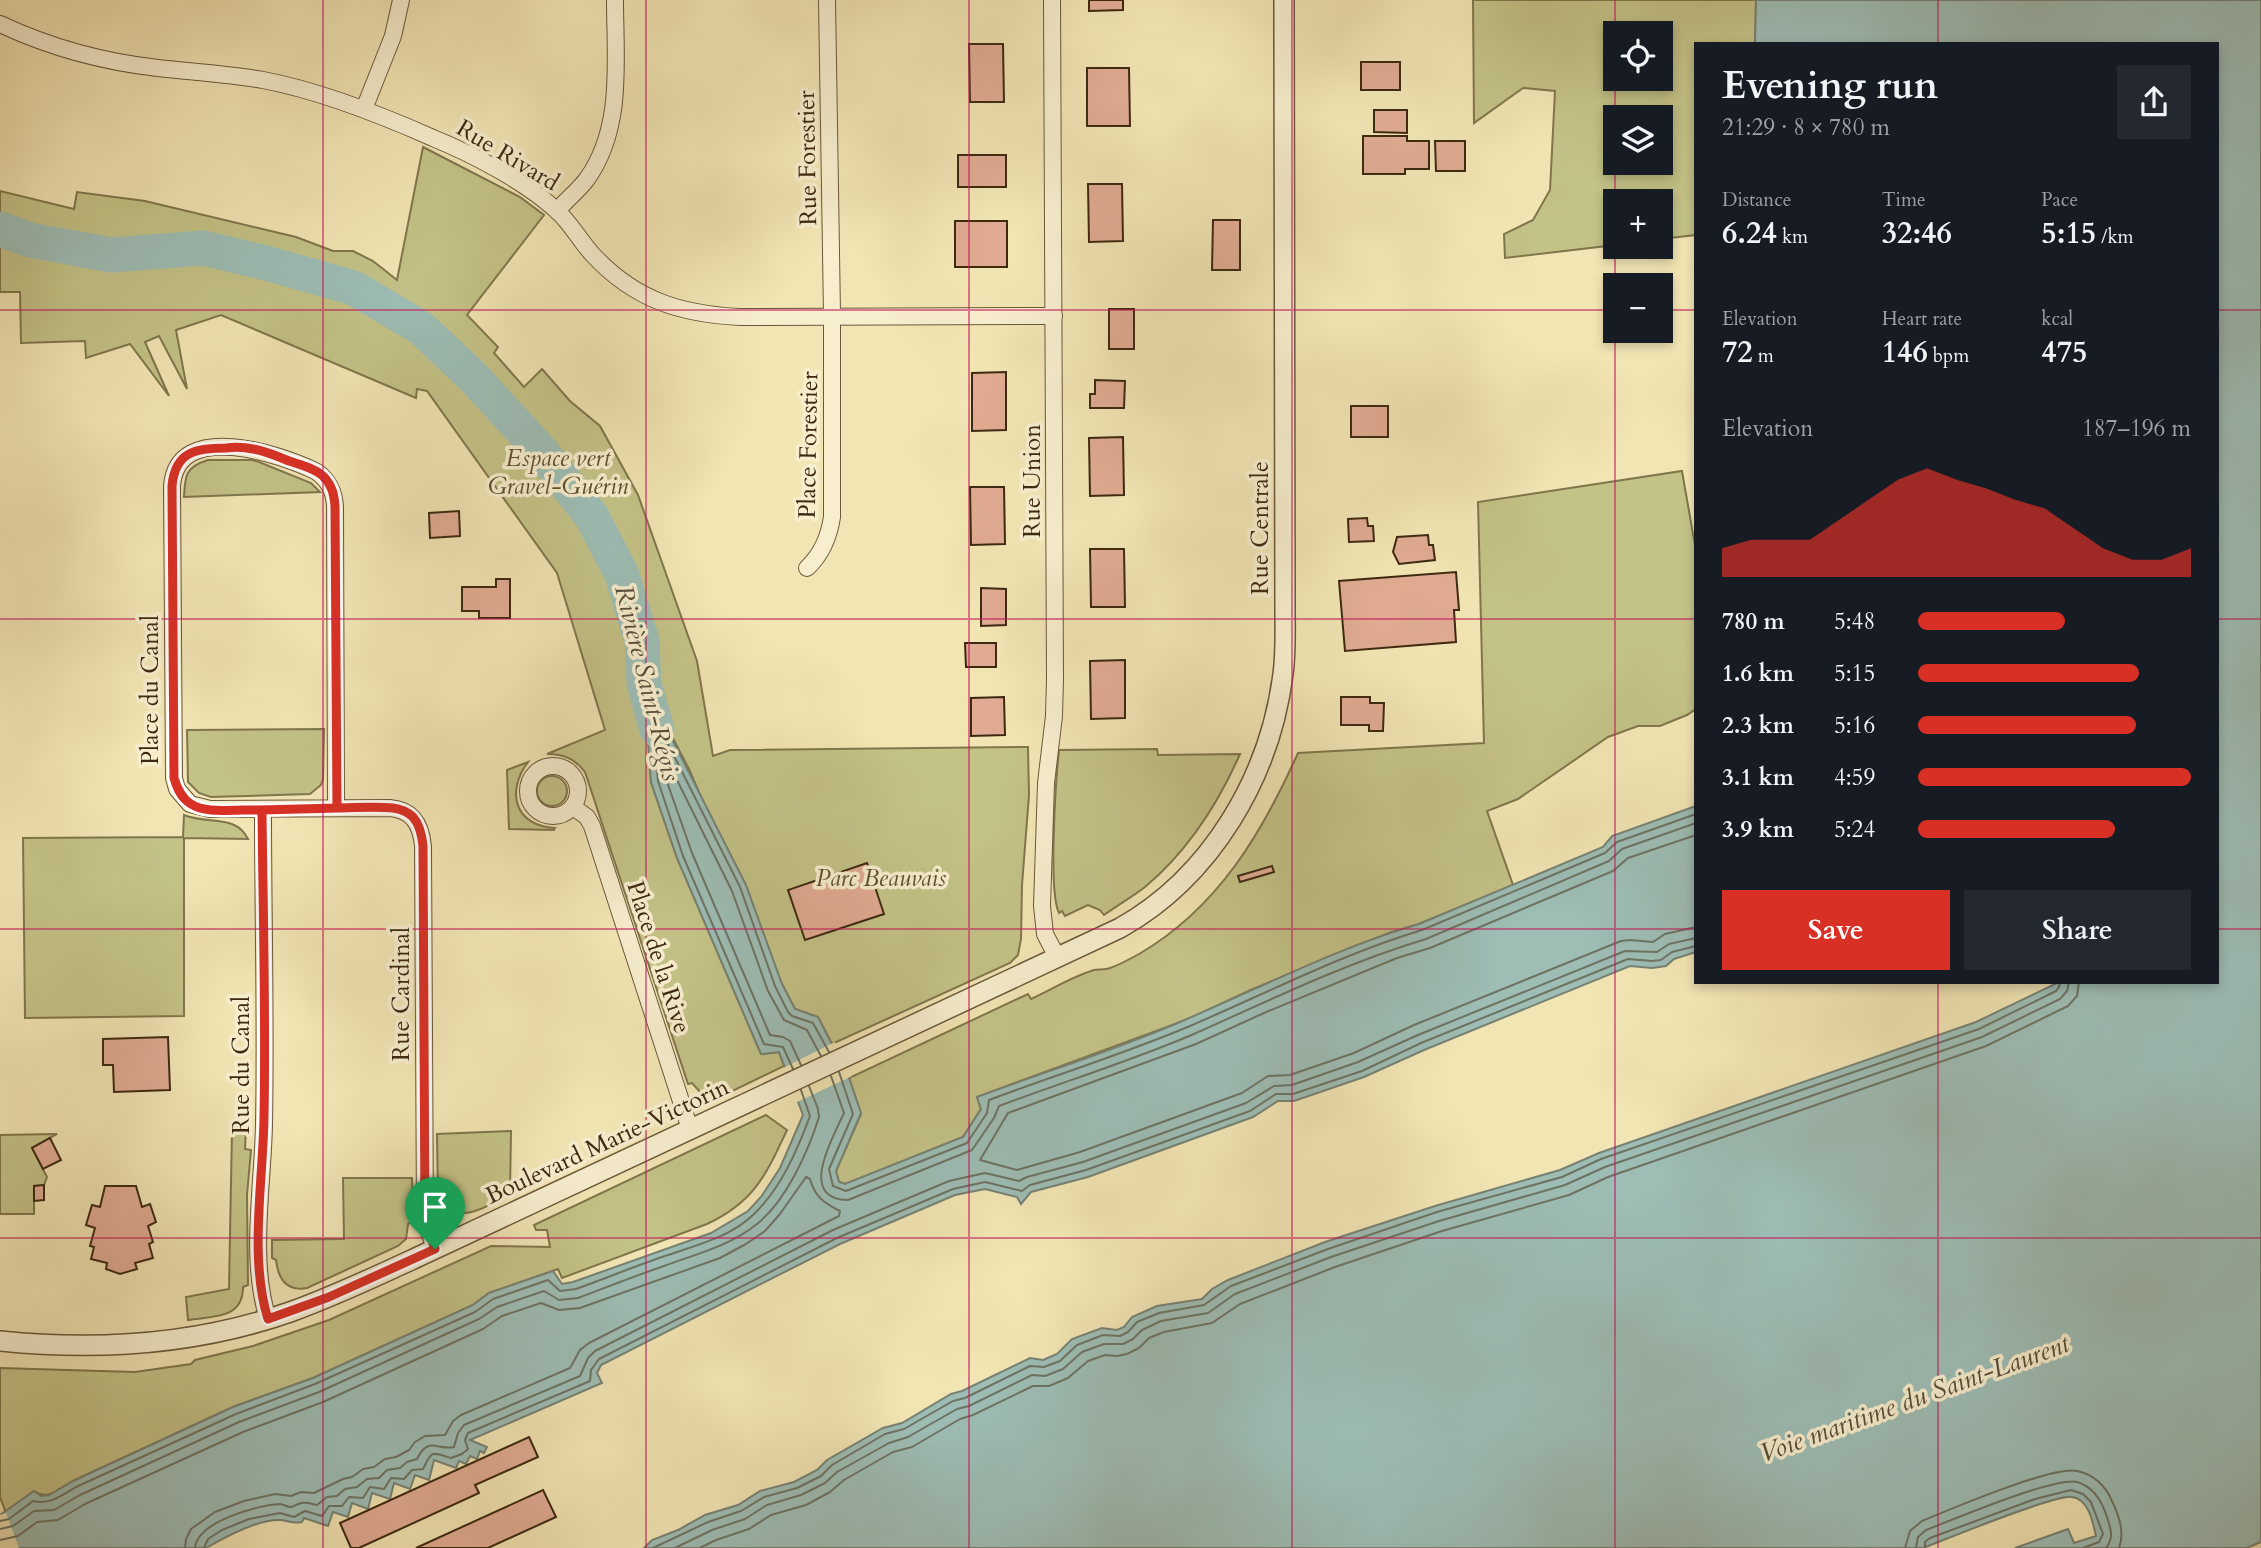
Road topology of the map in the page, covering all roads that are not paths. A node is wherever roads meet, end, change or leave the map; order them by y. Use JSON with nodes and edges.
{"nodes":[{"id":1,"x":401,"y":0,"type":"edge"},
{"id":2,"x":614,"y":0,"type":"edge"},
{"id":3,"x":827,"y":0,"type":"edge"},
{"id":4,"x":1052,"y":0,"type":"edge"},
{"id":5,"x":1284,"y":0,"type":"edge"},
{"id":6,"x":0,"y":24,"type":"edge"},
{"id":7,"x":364,"y":110,"type":"junction"},
{"id":8,"x":557,"y":211,"type":"junction"},
{"id":9,"x":832,"y":316,"type":"junction"},
{"id":10,"x":1054,"y":316,"type":"junction"},
{"id":11,"x":807,"y":568,"type":"dead end"},
{"id":12,"x":573,"y":807,"type":"dead end"},
{"id":13,"x":337,"y":808,"type":"junction"},
{"id":14,"x":262,"y":810,"type":"junction"},
{"id":15,"x":1057,"y":957,"type":"junction"},
{"id":16,"x":690,"y":1129,"type":"junction"},
{"id":17,"x":435,"y":1249,"type":"junction"},
{"id":18,"x":268,"y":1319,"type":"junction"},
{"id":19,"x":0,"y":1341,"type":"edge"}],
"edges":[{"from":1,"to":7,"type":"street"},
{"from":2,"to":8,"type":"street"},
{"from":3,"to":9,"type":"street","name":"Rue Forestier"},
{"from":4,"to":10,"type":"street","name":"Rue Union"},
{"from":5,"to":15,"type":"street","name":"Rue Centrale"},
{"from":6,"to":7,"type":"street","name":"Rue Rivard"},
{"from":7,"to":8,"type":"street","name":"Rue Rivard"},
{"from":8,"to":9,"type":"street","name":"Rue Rivard"},
{"from":9,"to":10,"type":"street","name":"Rue Rivard"},
{"from":9,"to":11,"type":"street","name":"Place Forestier"},
{"from":10,"to":15,"type":"street","name":"Rue Union"},
{"from":12,"to":16,"type":"street","name":"Place de la Rive"},
{"from":13,"to":14,"type":"street","name":"Place du Canal"},
{"from":13,"to":14,"type":"street","name":"Place du Canal"},
{"from":13,"to":17,"type":"street","name":"Rue Cardinal"},
{"from":14,"to":18,"type":"street","name":"Rue du Canal"},
{"from":15,"to":16,"type":"street","name":"Boulevard Marie-Victorin"},
{"from":16,"to":17,"type":"street","name":"Boulevard Marie-Victorin"},
{"from":17,"to":18,"type":"street","name":"Boulevard Marie-Victorin"},
{"from":18,"to":19,"type":"street","name":"Boulevard Marie-Victorin"}]}
